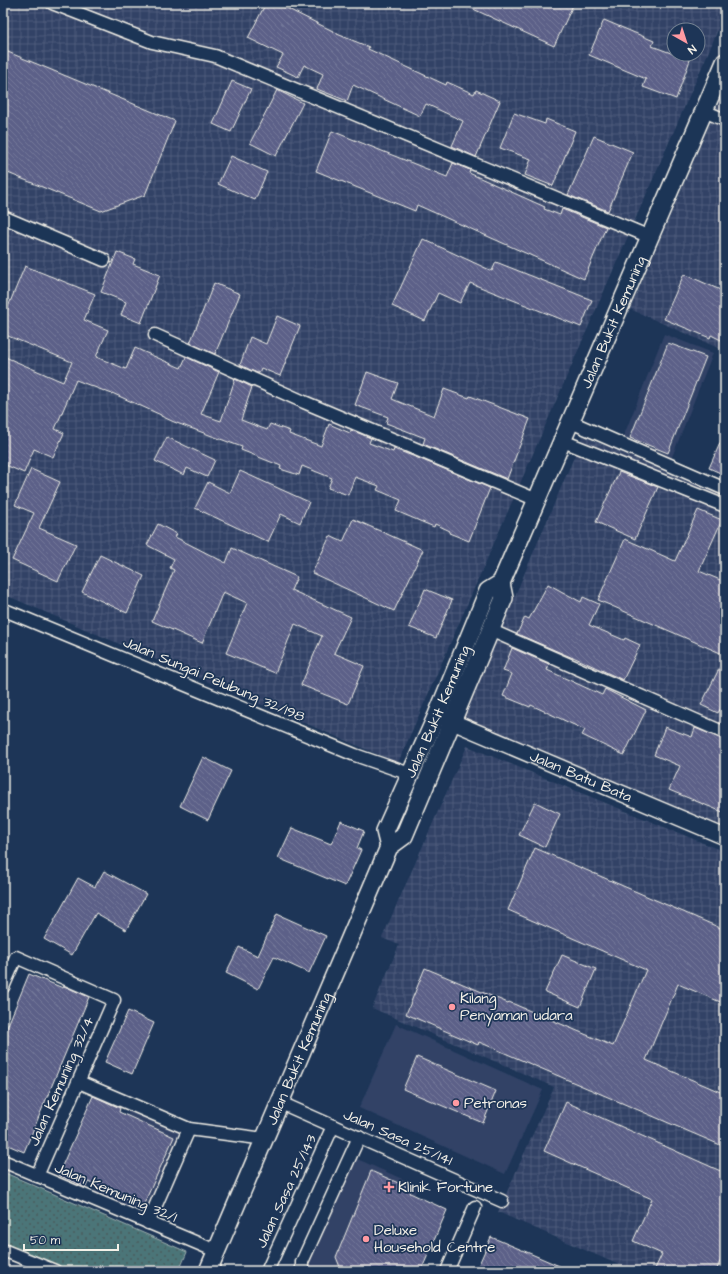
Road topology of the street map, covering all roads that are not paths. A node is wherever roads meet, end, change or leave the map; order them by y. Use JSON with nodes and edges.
{"nodes":[{"id":1,"x":52,"y":3,"type":"edge"},
{"id":2,"x":725,"y":62,"type":"edge"},
{"id":3,"x":704,"y":111,"type":"junction"},
{"id":4,"x":725,"y":120,"type":"edge"},
{"id":5,"x":3,"y":217,"type":"edge"},
{"id":6,"x":650,"y":237,"type":"junction"},
{"id":7,"x":104,"y":260,"type":"dead end"},
{"id":8,"x":155,"y":335,"type":"dead end"},
{"id":9,"x":571,"y":422,"type":"junction"},
{"id":10,"x":563,"y":441,"type":"junction"},
{"id":11,"x":725,"y":489,"type":"edge"},
{"id":12,"x":537,"y":500,"type":"junction"},
{"id":13,"x":725,"y":506,"type":"edge"},
{"id":14,"x":501,"y":583,"type":"junction"},
{"id":15,"x":8,"y":611,"type":"dead end"},
{"id":16,"x":490,"y":630,"type":"junction"},
{"id":17,"x":444,"y":718,"type":"junction"},
{"id":18,"x":725,"y":733,"type":"edge"},
{"id":19,"x":410,"y":774,"type":"junction"},
{"id":20,"x":725,"y":837,"type":"edge"},
{"id":21,"x":390,"y":847,"type":"junction"},
{"id":22,"x":3,"y":987,"type":"edge"},
{"id":23,"x":79,"y":1082,"type":"junction"},
{"id":24,"x":281,"y":1103,"type":"junction"},
{"id":25,"x":333,"y":1126,"type":"junction"},
{"id":26,"x":189,"y":1129,"type":"junction"},
{"id":27,"x":359,"y":1137,"type":"junction"},
{"id":28,"x":265,"y":1138,"type":"junction"},
{"id":29,"x":3,"y":1161,"type":"edge"},
{"id":30,"x":37,"y":1176,"type":"junction"},
{"id":31,"x":502,"y":1201,"type":"dead end"},
{"id":32,"x":475,"y":1207,"type":"dead end"},
{"id":33,"x":148,"y":1223,"type":"junction"},
{"id":34,"x":3,"y":1250,"type":"edge"},
{"id":35,"x":216,"y":1251,"type":"junction"},
{"id":36,"x":268,"y":1269,"type":"dead end"},
{"id":37,"x":55,"y":1271,"type":"edge"},
{"id":38,"x":208,"y":1271,"type":"edge"},
{"id":39,"x":304,"y":1271,"type":"edge"},
{"id":40,"x":447,"y":1271,"type":"edge"}],
"edges":[{"from":1,"to":6,"type":"street"},
{"from":2,"to":3,"type":"main road","name":"Jalan Bukit Kemuning"},
{"from":3,"to":4,"type":"street"},
{"from":3,"to":6,"type":"main road","name":"Jalan Bukit Kemuning"},
{"from":5,"to":7,"type":"street"},
{"from":6,"to":9,"type":"main road","name":"Jalan Bukit Kemuning"},
{"from":8,"to":12,"type":"street"},
{"from":9,"to":10,"type":"main road","name":"Jalan Bukit Kemuning"},
{"from":9,"to":11,"type":"street"},
{"from":10,"to":12,"type":"main road","name":"Jalan Bukit Kemuning"},
{"from":10,"to":13,"type":"street"},
{"from":12,"to":14,"type":"main road","name":"Jalan Bukit Kemuning"},
{"from":14,"to":16,"type":"main road","name":"Jalan Bukit Kemuning"},
{"from":14,"to":17,"type":"main road","name":"Jalan Bukit Kemuning"},
{"from":15,"to":19,"type":"street","name":"Jalan Sungai Pelubung 32/198"},
{"from":16,"to":17,"type":"main road","name":"Jalan Bukit Kemuning"},
{"from":16,"to":18,"type":"street"},
{"from":17,"to":19,"type":"main road","name":"Jalan Bukit Kemuning"},
{"from":17,"to":20,"type":"street","name":"Jalan Batu Bata"},
{"from":17,"to":21,"type":"main road","name":"Jalan Bukit Kemuning"},
{"from":19,"to":21,"type":"main road","name":"Jalan Bukit Kemuning"},
{"from":21,"to":24,"type":"main road","name":"Jalan Bukit Kemuning"},
{"from":22,"to":23,"type":"street","name":"Jalan Kemuning 32/4"},
{"from":23,"to":26,"type":"street"},
{"from":23,"to":30,"type":"street","name":"Jalan Kemuning 32/4"},
{"from":24,"to":25,"type":"street","name":"Jalan Sasa 25/141"},
{"from":24,"to":28,"type":"main road","name":"Jalan Bukit Kemuning"},
{"from":25,"to":27,"type":"street","name":"Jalan Sasa 25/141"},
{"from":25,"to":36,"type":"street","name":"Jalan Sasa 25/143"},
{"from":26,"to":28,"type":"street"},
{"from":26,"to":33,"type":"street"},
{"from":27,"to":31,"type":"street","name":"Jalan Sasa 25/141"},
{"from":27,"to":39,"type":"street"},
{"from":28,"to":35,"type":"main road","name":"Jalan Bukit Kemuning"},
{"from":29,"to":30,"type":"street","name":"Jalan Kemuning 32/1"},
{"from":30,"to":33,"type":"street","name":"Jalan Kemuning 32/1"},
{"from":32,"to":40,"type":"street"},
{"from":33,"to":35,"type":"street","name":"Jalan Kemuning 32/1"},
{"from":34,"to":37,"type":"street"},
{"from":35,"to":38,"type":"main road","name":"Jalan Bukit Kemuning"}]}
